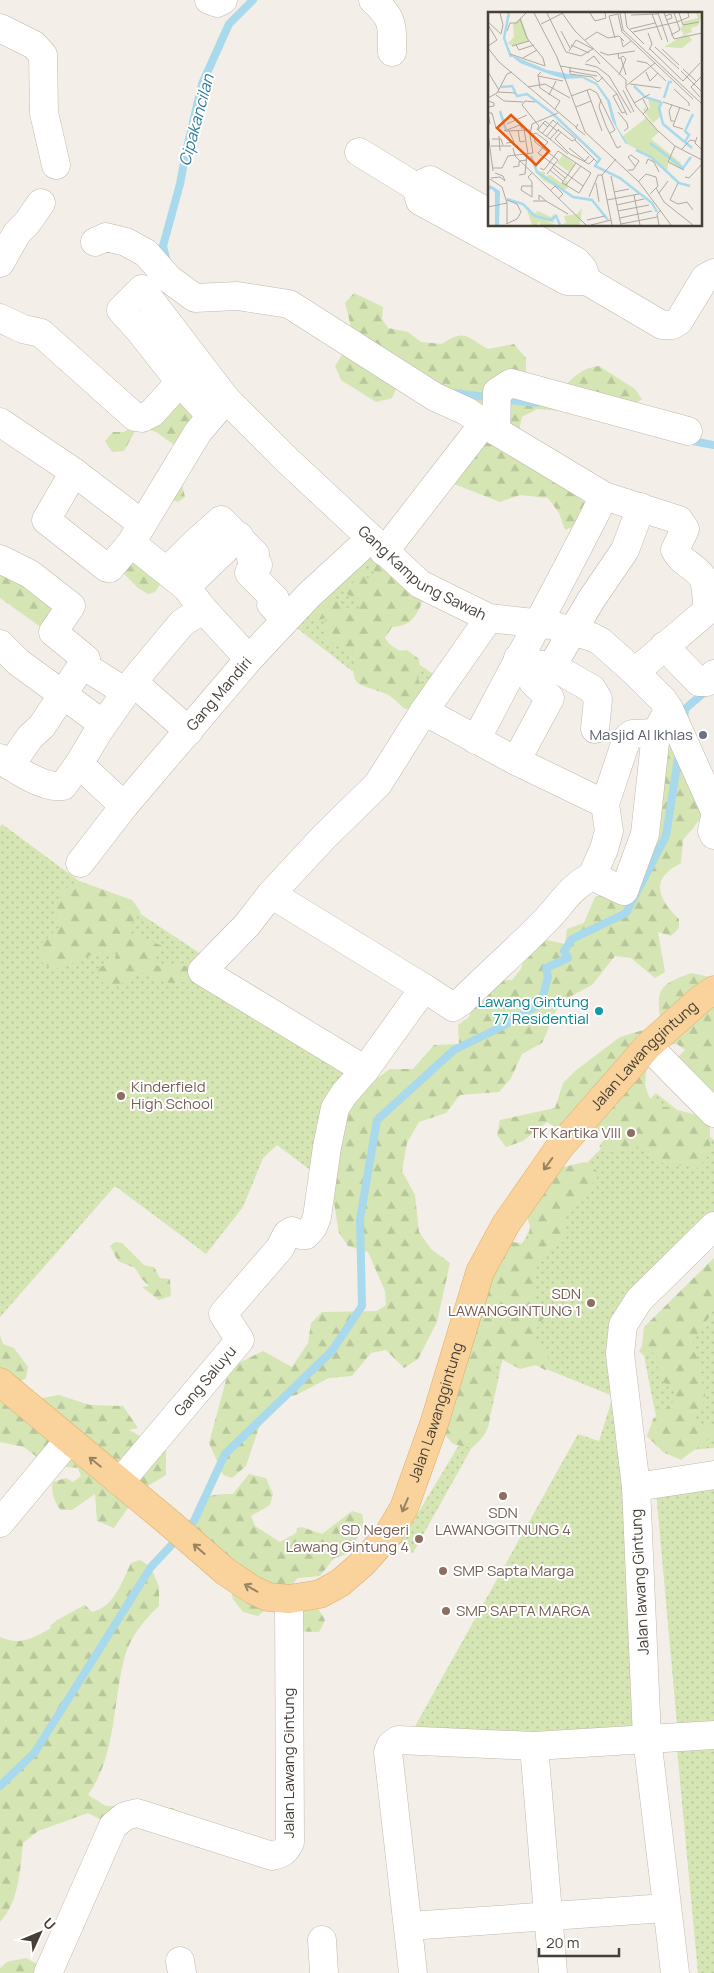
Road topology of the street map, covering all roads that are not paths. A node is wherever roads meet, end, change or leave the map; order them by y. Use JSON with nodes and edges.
{"nodes":[{"id":1,"x":209,"y":0,"type":"edge"},
{"id":2,"x":223,"y":0,"type":"edge"},
{"id":3,"x":373,"y":0,"type":"edge"},
{"id":4,"x":0,"y":28,"type":"edge"},
{"id":5,"x":392,"y":52,"type":"dead end"},
{"id":6,"x":359,"y":152,"type":"dead end"},
{"id":7,"x":56,"y":165,"type":"dead end"},
{"id":8,"x":416,"y":186,"type":"junction"},
{"id":9,"x":41,"y":203,"type":"dead end"},
{"id":10,"x":488,"y":212,"type":"edge"},
{"id":11,"x":488,"y":226,"type":"edge"},
{"id":12,"x":489,"y":226,"type":"edge"},
{"id":13,"x":503,"y":231,"type":"edge"},
{"id":14,"x":95,"y":242,"type":"dead end"},
{"id":15,"x":146,"y":253,"type":"junction"},
{"id":16,"x":0,"y":263,"type":"edge"},
{"id":17,"x":714,"y":272,"type":"edge"},
{"id":18,"x":138,"y":286,"type":"junction"},
{"id":19,"x":0,"y":318,"type":"edge"},
{"id":20,"x":180,"y":382,"type":"junction"},
{"id":21,"x":218,"y":407,"type":"junction"},
{"id":22,"x":494,"y":414,"type":"junction"},
{"id":23,"x":0,"y":422,"type":"edge"},
{"id":24,"x":688,"y":431,"type":"dead end"},
{"id":25,"x":74,"y":472,"type":"junction"},
{"id":26,"x":604,"y":496,"type":"junction"},
{"id":27,"x":641,"y":506,"type":"junction"},
{"id":28,"x":136,"y":534,"type":"junction"},
{"id":29,"x":378,"y":545,"type":"junction"},
{"id":30,"x":0,"y":558,"type":"edge"},
{"id":31,"x":177,"y":579,"type":"junction"},
{"id":32,"x":711,"y":607,"type":"edge"},
{"id":33,"x":203,"y":609,"type":"junction"},
{"id":34,"x":490,"y":618,"type":"junction"},
{"id":35,"x":285,"y":619,"type":"junction"},
{"id":36,"x":536,"y":624,"type":"junction"},
{"id":37,"x":572,"y":632,"type":"junction"},
{"id":38,"x":0,"y":644,"type":"edge"},
{"id":39,"x":664,"y":646,"type":"junction"},
{"id":40,"x":249,"y":659,"type":"junction"},
{"id":41,"x":537,"y":663,"type":"junction"},
{"id":42,"x":81,"y":664,"type":"junction"},
{"id":43,"x":635,"y":672,"type":"junction"},
{"id":44,"x":714,"y":674,"type":"edge"},
{"id":45,"x":128,"y":689,"type":"junction"},
{"id":46,"x":62,"y":695,"type":"junction"},
{"id":47,"x":424,"y":711,"type":"junction"},
{"id":48,"x":665,"y":720,"type":"junction"},
{"id":49,"x":103,"y":724,"type":"junction"},
{"id":50,"x":595,"y":729,"type":"dead end"},
{"id":51,"x":189,"y":731,"type":"junction"},
{"id":52,"x":476,"y":740,"type":"junction"},
{"id":53,"x":516,"y":761,"type":"junction"},
{"id":54,"x":5,"y":762,"type":"edge"},
{"id":55,"x":79,"y":764,"type":"junction"},
{"id":56,"x":605,"y":804,"type":"junction"},
{"id":57,"x":124,"y":806,"type":"junction"},
{"id":58,"x":714,"y":809,"type":"edge"},
{"id":59,"x":714,"y":821,"type":"edge"},
{"id":60,"x":714,"y":835,"type":"edge"},
{"id":61,"x":80,"y":863,"type":"dead end"},
{"id":62,"x":592,"y":876,"type":"junction"},
{"id":63,"x":271,"y":894,"type":"junction"},
{"id":64,"x":424,"y":988,"type":"junction"},
{"id":65,"x":714,"y":990,"type":"edge"},
{"id":66,"x":648,"y":1046,"type":"junction"},
{"id":67,"x":365,"y":1070,"type":"junction"},
{"id":68,"x":714,"y":1113,"type":"edge"},
{"id":69,"x":714,"y":1226,"type":"edge"},
{"id":70,"x":0,"y":1382,"type":"edge"},
{"id":71,"x":68,"y":1441,"type":"junction"},
{"id":72,"x":714,"y":1475,"type":"edge"},
{"id":73,"x":120,"y":1482,"type":"junction"},
{"id":74,"x":636,"y":1487,"type":"junction"},
{"id":75,"x":0,"y":1524,"type":"edge"},
{"id":76,"x":289,"y":1599,"type":"junction"},
{"id":77,"x":714,"y":1734,"type":"edge"},
{"id":78,"x":647,"y":1738,"type":"junction"},
{"id":79,"x":534,"y":1746,"type":"junction"},
{"id":80,"x":666,"y":1908,"type":"junction"},
{"id":81,"x":548,"y":1916,"type":"junction"},
{"id":82,"x":409,"y":1926,"type":"junction"},
{"id":83,"x":322,"y":1940,"type":"dead end"},
{"id":84,"x":48,"y":1973,"type":"edge"},
{"id":85,"x":324,"y":1973,"type":"edge"},
{"id":86,"x":413,"y":1973,"type":"edge"},
{"id":87,"x":553,"y":1973,"type":"edge"},
{"id":88,"x":675,"y":1973,"type":"edge"}],
"edges":[{"from":1,"to":2,"type":"street"},
{"from":3,"to":5,"type":"street"},
{"from":4,"to":7,"type":"street"},
{"from":6,"to":8,"type":"street"},
{"from":8,"to":10,"type":"street"},
{"from":8,"to":11,"type":"street"},
{"from":9,"to":16,"type":"street"},
{"from":12,"to":13,"type":"street"},
{"from":13,"to":17,"type":"street"},
{"from":14,"to":15,"type":"street"},
{"from":15,"to":18,"type":"street"},
{"from":15,"to":22,"type":"street"},
{"from":18,"to":20,"type":"street"},
{"from":18,"to":21,"type":"street","name":"Gang Kampung Sawah"},
{"from":19,"to":20,"type":"street"},
{"from":20,"to":21,"type":"street"},
{"from":21,"to":28,"type":"street"},
{"from":21,"to":29,"type":"street","name":"Gang Kampung Sawah"},
{"from":22,"to":24,"type":"street"},
{"from":22,"to":26,"type":"street"},
{"from":22,"to":29,"type":"street","name":"Gang Mandiri"},
{"from":23,"to":25,"type":"street"},
{"from":25,"to":28,"type":"street"},
{"from":25,"to":28,"type":"street"},
{"from":26,"to":27,"type":"street"},
{"from":26,"to":36,"type":"street"},
{"from":27,"to":32,"type":"street"},
{"from":27,"to":37,"type":"street"},
{"from":28,"to":31,"type":"street"},
{"from":29,"to":34,"type":"street","name":"Gang Kampung Sawah"},
{"from":29,"to":35,"type":"street","name":"Gang Mandiri"},
{"from":30,"to":42,"type":"street"},
{"from":31,"to":33,"type":"street"},
{"from":31,"to":35,"type":"street"},
{"from":32,"to":39,"type":"street"},
{"from":33,"to":40,"type":"street"},
{"from":33,"to":45,"type":"street"},
{"from":34,"to":36,"type":"street","name":"Gang Kampung Sawah"},
{"from":34,"to":47,"type":"street"},
{"from":35,"to":40,"type":"street","name":"Gang Mandiri"},
{"from":36,"to":37,"type":"street","name":"Gang Kampung Sawah"},
{"from":36,"to":41,"type":"street"},
{"from":37,"to":41,"type":"street"},
{"from":37,"to":43,"type":"street","name":"Gang Kampung Sawah"},
{"from":38,"to":46,"type":"street"},
{"from":39,"to":43,"type":"street"},
{"from":39,"to":44,"type":"street"},
{"from":40,"to":51,"type":"street","name":"Gang Mandiri"},
{"from":41,"to":50,"type":"street"},
{"from":41,"to":52,"type":"street"},
{"from":41,"to":53,"type":"street"},
{"from":42,"to":45,"type":"street"},
{"from":42,"to":46,"type":"street"},
{"from":43,"to":48,"type":"street","name":"Gang Kampung Sawah"},
{"from":45,"to":49,"type":"street"},
{"from":45,"to":51,"type":"street"},
{"from":46,"to":49,"type":"street"},
{"from":46,"to":54,"type":"street"},
{"from":47,"to":52,"type":"street"},
{"from":47,"to":63,"type":"street"},
{"from":48,"to":56,"type":"street"},
{"from":48,"to":58,"type":"street","name":"Gang Kampung Sawah"},
{"from":48,"to":62,"type":"street"},
{"from":49,"to":55,"type":"street"},
{"from":51,"to":57,"type":"street","name":"Gang Mandiri"},
{"from":52,"to":53,"type":"street"},
{"from":53,"to":56,"type":"street"},
{"from":54,"to":55,"type":"street"},
{"from":55,"to":57,"type":"street"},
{"from":56,"to":62,"type":"street"},
{"from":57,"to":61,"type":"street","name":"Gang Mandiri"},
{"from":59,"to":60,"type":"street"},
{"from":62,"to":64,"type":"street"},
{"from":63,"to":64,"type":"street"},
{"from":63,"to":67,"type":"street"},
{"from":64,"to":67,"type":"street"},
{"from":65,"to":66,"type":"main road","name":"Jalan Lawanggintung"},
{"from":66,"to":68,"type":"street"},
{"from":66,"to":76,"type":"main road","name":"Jalan Lawanggintung","one_way":true},
{"from":67,"to":73,"type":"street","name":"Gang Saluyu"},
{"from":69,"to":74,"type":"street","name":"Jalan lawang Gintung"},
{"from":70,"to":71,"type":"main road"},
{"from":73,"to":71,"type":"main road","one_way":true},
{"from":71,"to":75,"type":"street"},
{"from":72,"to":74,"type":"street","name":"Jalan Lawang Gintung"},
{"from":76,"to":73,"type":"main road","name":"Jalan Lawanggintung","one_way":true},
{"from":74,"to":78,"type":"street","name":"Jalan lawang Gintung"},
{"from":76,"to":84,"type":"street","name":"Jalan Lawang Gintung"},
{"from":77,"to":78,"type":"street"},
{"from":78,"to":79,"type":"street"},
{"from":78,"to":80,"type":"street","name":"Jalan lawang Gintung"},
{"from":79,"to":81,"type":"street"},
{"from":79,"to":82,"type":"street"},
{"from":80,"to":81,"type":"street"},
{"from":80,"to":88,"type":"street","name":"Jalan lawang Gintung"},
{"from":81,"to":82,"type":"street"},
{"from":81,"to":87,"type":"street"},
{"from":82,"to":86,"type":"street"},
{"from":83,"to":85,"type":"street"}]}
